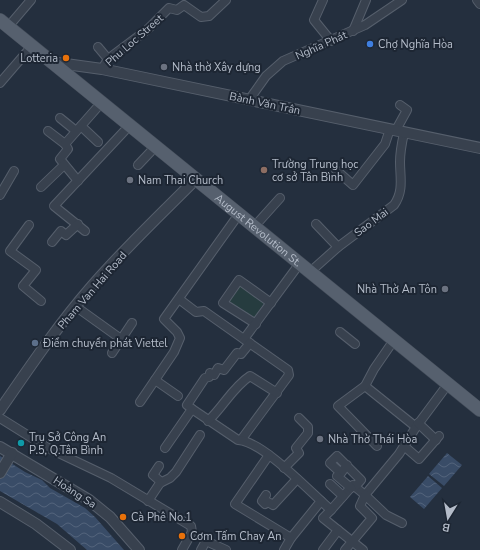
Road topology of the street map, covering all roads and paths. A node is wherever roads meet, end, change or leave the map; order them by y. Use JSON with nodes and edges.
{"nodes":[{"id":1,"x":31,"y":0,"type":"edge"},
{"id":2,"x":226,"y":0,"type":"edge"},
{"id":3,"x":323,"y":0,"type":"edge"},
{"id":4,"x":366,"y":0,"type":"edge"},
{"id":5,"x":402,"y":0,"type":"edge"},
{"id":6,"x":477,"y":0,"type":"edge"},
{"id":7,"x":480,"y":4,"type":"edge"},
{"id":8,"x":4,"y":24,"type":"edge"},
{"id":9,"x":354,"y":30,"type":"junction"},
{"id":10,"x":331,"y":41,"type":"junction"},
{"id":11,"x":31,"y":47,"type":"junction"},
{"id":12,"x":98,"y":47,"type":"dead end"},
{"id":13,"x":108,"y":59,"type":"junction"},
{"id":14,"x":50,"y":62,"type":"junction"},
{"id":15,"x":102,"y":69,"type":"junction"},
{"id":16,"x":0,"y":83,"type":"edge"},
{"id":17,"x":249,"y":100,"type":"junction"},
{"id":18,"x":102,"y":102,"type":"junction"},
{"id":19,"x":400,"y":105,"type":"dead end"},
{"id":20,"x":60,"y":118,"type":"dead end"},
{"id":21,"x":130,"y":125,"type":"junction"},
{"id":22,"x":79,"y":128,"type":"junction"},
{"id":23,"x":48,"y":130,"type":"dead end"},
{"id":24,"x":397,"y":131,"type":"junction"},
{"id":25,"x":98,"y":142,"type":"dead end"},
{"id":26,"x":65,"y":144,"type":"junction"},
{"id":27,"x":156,"y":146,"type":"junction"},
{"id":28,"x":480,"y":148,"type":"edge"},
{"id":29,"x":64,"y":165,"type":"junction"},
{"id":30,"x":138,"y":165,"type":"dead end"},
{"id":31,"x":336,"y":170,"type":"dead end"},
{"id":32,"x":14,"y":171,"type":"dead end"},
{"id":33,"x":196,"y":179,"type":"junction"},
{"id":34,"x":78,"y":181,"type":"junction"},
{"id":35,"x":41,"y":187,"type":"dead end"},
{"id":36,"x":0,"y":195,"type":"edge"},
{"id":37,"x":280,"y":198,"type":"dead end"},
{"id":38,"x":239,"y":214,"type":"junction"},
{"id":39,"x":78,"y":224,"type":"junction"},
{"id":40,"x":316,"y":224,"type":"dead end"},
{"id":41,"x":29,"y":225,"type":"dead end"},
{"id":42,"x":254,"y":226,"type":"junction"},
{"id":43,"x":85,"y":231,"type":"dead end"},
{"id":44,"x":52,"y":242,"type":"dead end"},
{"id":45,"x":338,"y":247,"type":"junction"},
{"id":46,"x":305,"y":268,"type":"junction"},
{"id":47,"x":179,"y":299,"type":"junction"},
{"id":48,"x":41,"y":301,"type":"dead end"},
{"id":49,"x":271,"y":303,"type":"junction"},
{"id":50,"x":75,"y":306,"type":"junction"},
{"id":51,"x":132,"y":322,"type":"dead end"},
{"id":52,"x":256,"y":324,"type":"junction"},
{"id":53,"x":340,"y":332,"type":"dead end"},
{"id":54,"x":121,"y":339,"type":"junction"},
{"id":55,"x":394,"y":340,"type":"junction"},
{"id":56,"x":247,"y":341,"type":"junction"},
{"id":57,"x":355,"y":344,"type":"dead end"},
{"id":58,"x":112,"y":353,"type":"dead end"},
{"id":59,"x":155,"y":380,"type":"junction"},
{"id":60,"x":448,"y":384,"type":"junction"},
{"id":61,"x":365,"y":386,"type":"junction"},
{"id":62,"x":277,"y":393,"type":"junction"},
{"id":63,"x":178,"y":396,"type":"dead end"},
{"id":64,"x":140,"y":402,"type":"dead end"},
{"id":65,"x":192,"y":409,"type":"junction"},
{"id":66,"x":0,"y":410,"type":"edge"},
{"id":67,"x":480,"y":410,"type":"edge"},
{"id":68,"x":0,"y":418,"type":"edge"},
{"id":69,"x":299,"y":418,"type":"dead end"},
{"id":70,"x":208,"y":421,"type":"junction"},
{"id":71,"x":417,"y":425,"type":"junction"},
{"id":72,"x":200,"y":435,"type":"dead end"},
{"id":73,"x":241,"y":440,"type":"junction"},
{"id":74,"x":377,"y":446,"type":"dead end"},
{"id":75,"x":404,"y":446,"type":"junction"},
{"id":76,"x":0,"y":447,"type":"edge"},
{"id":77,"x":165,"y":448,"type":"dead end"},
{"id":78,"x":270,"y":455,"type":"junction"},
{"id":79,"x":10,"y":456,"type":"junction"},
{"id":80,"x":159,"y":466,"type":"dead end"},
{"id":81,"x":347,"y":466,"type":"dead end"},
{"id":82,"x":284,"y":468,"type":"junction"},
{"id":83,"x":0,"y":473,"type":"edge"},
{"id":84,"x":337,"y":476,"type":"dead end"},
{"id":85,"x":297,"y":479,"type":"junction"},
{"id":86,"x":160,"y":484,"type":"junction"},
{"id":87,"x":330,"y":484,"type":"dead end"},
{"id":88,"x":353,"y":488,"type":"junction"},
{"id":89,"x":266,"y":495,"type":"dead end"},
{"id":90,"x":365,"y":495,"type":"junction"},
{"id":91,"x":343,"y":496,"type":"junction"},
{"id":92,"x":148,"y":501,"type":"junction"},
{"id":93,"x":320,"y":501,"type":"junction"},
{"id":94,"x":0,"y":502,"type":"edge"},
{"id":95,"x":331,"y":510,"type":"junction"},
{"id":96,"x":402,"y":523,"type":"dead end"},
{"id":97,"x":338,"y":530,"type":"junction"},
{"id":98,"x":291,"y":538,"type":"junction"},
{"id":99,"x":352,"y":542,"type":"junction"},
{"id":100,"x":70,"y":550,"type":"edge"},
{"id":101,"x":139,"y":550,"type":"edge"},
{"id":102,"x":182,"y":550,"type":"edge"},
{"id":103,"x":201,"y":550,"type":"edge"},
{"id":104,"x":226,"y":550,"type":"edge"},
{"id":105,"x":284,"y":550,"type":"edge"},
{"id":106,"x":323,"y":550,"type":"edge"},
{"id":107,"x":346,"y":550,"type":"edge"},
{"id":108,"x":363,"y":550,"type":"edge"}],
"edges":[{"from":1,"to":8,"type":"street"},
{"from":2,"to":13,"type":"street","name":"Phu Loc Street"},
{"from":3,"to":10,"type":"street"},
{"from":4,"to":9,"type":"street"},
{"from":5,"to":9,"type":"street","name":"Nghĩa Phát"},
{"from":6,"to":7,"type":"street"},
{"from":8,"to":11,"type":"main road","name":"August Revolution St."},
{"from":9,"to":10,"type":"street","name":"Nghĩa Phát"},
{"from":10,"to":17,"type":"street","name":"Nghĩa Phát"},
{"from":11,"to":14,"type":"main road","name":"August Revolution St."},
{"from":11,"to":16,"type":"street"},
{"from":12,"to":13,"type":"street"},
{"from":13,"to":15,"type":"street","name":"Phu Loc Street"},
{"from":14,"to":15,"type":"street","name":"Bành Văn Trân"},
{"from":14,"to":18,"type":"main road","name":"August Revolution St."},
{"from":15,"to":17,"type":"street","name":"Bành Văn Trân"},
{"from":17,"to":24,"type":"street","name":"Bành Văn Trân"},
{"from":18,"to":21,"type":"main road","name":"August Revolution St."},
{"from":18,"to":22,"type":"street"},
{"from":19,"to":24,"type":"street"},
{"from":20,"to":22,"type":"street"},
{"from":21,"to":27,"type":"main road","name":"August Revolution St."},
{"from":21,"to":34,"type":"street"},
{"from":22,"to":25,"type":"street"},
{"from":22,"to":26,"type":"street"},
{"from":23,"to":26,"type":"street"},
{"from":24,"to":28,"type":"street","name":"Bành Văn Trân"},
{"from":24,"to":31,"type":"street"},
{"from":24,"to":45,"type":"street","name":"Sao Mai"},
{"from":26,"to":29,"type":"street"},
{"from":27,"to":30,"type":"street"},
{"from":27,"to":33,"type":"main road","name":"August Revolution St."},
{"from":29,"to":34,"type":"street"},
{"from":29,"to":35,"type":"street"},
{"from":32,"to":36,"type":"street"},
{"from":33,"to":38,"type":"main road","name":"August Revolution St."},
{"from":33,"to":50,"type":"street","name":"Pham Van Hai Road"},
{"from":34,"to":39,"type":"street"},
{"from":37,"to":42,"type":"street"},
{"from":38,"to":42,"type":"main road","name":"August Revolution St."},
{"from":38,"to":47,"type":"street"},
{"from":39,"to":43,"type":"street"},
{"from":39,"to":44,"type":"street"},
{"from":40,"to":45,"type":"street"},
{"from":41,"to":48,"type":"street"},
{"from":42,"to":46,"type":"main road","name":"August Revolution St."},
{"from":45,"to":46,"type":"street","name":"Sao Mai"},
{"from":46,"to":49,"type":"street","name":"Sao Mai"},
{"from":46,"to":55,"type":"main road","name":"August Revolution St."},
{"from":47,"to":56,"type":"street"},
{"from":47,"to":59,"type":"street"},
{"from":49,"to":52,"type":"street","name":"Sao Mai"},
{"from":49,"to":52,"type":"street"},
{"from":50,"to":54,"type":"street"},
{"from":50,"to":66,"type":"street","name":"Pham Van Hai Road"},
{"from":51,"to":54,"type":"street"},
{"from":52,"to":56,"type":"street","name":"Sao Mai"},
{"from":53,"to":57,"type":"street"},
{"from":54,"to":58,"type":"street"},
{"from":55,"to":60,"type":"main road","name":"August Revolution St."},
{"from":55,"to":61,"type":"street"},
{"from":56,"to":62,"type":"street"},
{"from":56,"to":65,"type":"street","name":"Sao Mai"},
{"from":59,"to":63,"type":"street"},
{"from":59,"to":64,"type":"street"},
{"from":60,"to":67,"type":"main road","name":"August Revolution St."},
{"from":60,"to":71,"type":"street"},
{"from":61,"to":71,"type":"street"},
{"from":61,"to":74,"type":"street"},
{"from":62,"to":70,"type":"street"},
{"from":62,"to":73,"type":"street"},
{"from":65,"to":70,"type":"street"},
{"from":65,"to":77,"type":"street"},
{"from":68,"to":92,"type":"street"},
{"from":69,"to":82,"type":"street"},
{"from":70,"to":73,"type":"street"},
{"from":71,"to":75,"type":"street"},
{"from":71,"to":75,"type":"street"},
{"from":72,"to":86,"type":"street"},
{"from":73,"to":78,"type":"street"},
{"from":75,"to":90,"type":"street"},
{"from":76,"to":79,"type":"street","name":"Hoàng Sa"},
{"from":78,"to":82,"type":"street"},
{"from":78,"to":98,"type":"street"},
{"from":79,"to":83,"type":"street"},
{"from":79,"to":101,"type":"street","name":"Hoàng Sa"},
{"from":80,"to":86,"type":"street"},
{"from":81,"to":88,"type":"street"},
{"from":82,"to":85,"type":"street"},
{"from":84,"to":88,"type":"street"},
{"from":85,"to":89,"type":"street"},
{"from":85,"to":93,"type":"street"},
{"from":86,"to":92,"type":"street"},
{"from":87,"to":91,"type":"street"},
{"from":88,"to":90,"type":"street"},
{"from":88,"to":91,"type":"street"},
{"from":90,"to":96,"type":"street"},
{"from":90,"to":99,"type":"street"},
{"from":91,"to":95,"type":"street"},
{"from":92,"to":102,"type":"street"},
{"from":93,"to":95,"type":"street"},
{"from":93,"to":98,"type":"street"},
{"from":94,"to":100,"type":"street"},
{"from":95,"to":97,"type":"street"},
{"from":97,"to":99,"type":"street"},
{"from":97,"to":106,"type":"street"},
{"from":98,"to":105,"type":"street"},
{"from":99,"to":107,"type":"street"},
{"from":99,"to":108,"type":"street"},
{"from":103,"to":104,"type":"street"}]}
